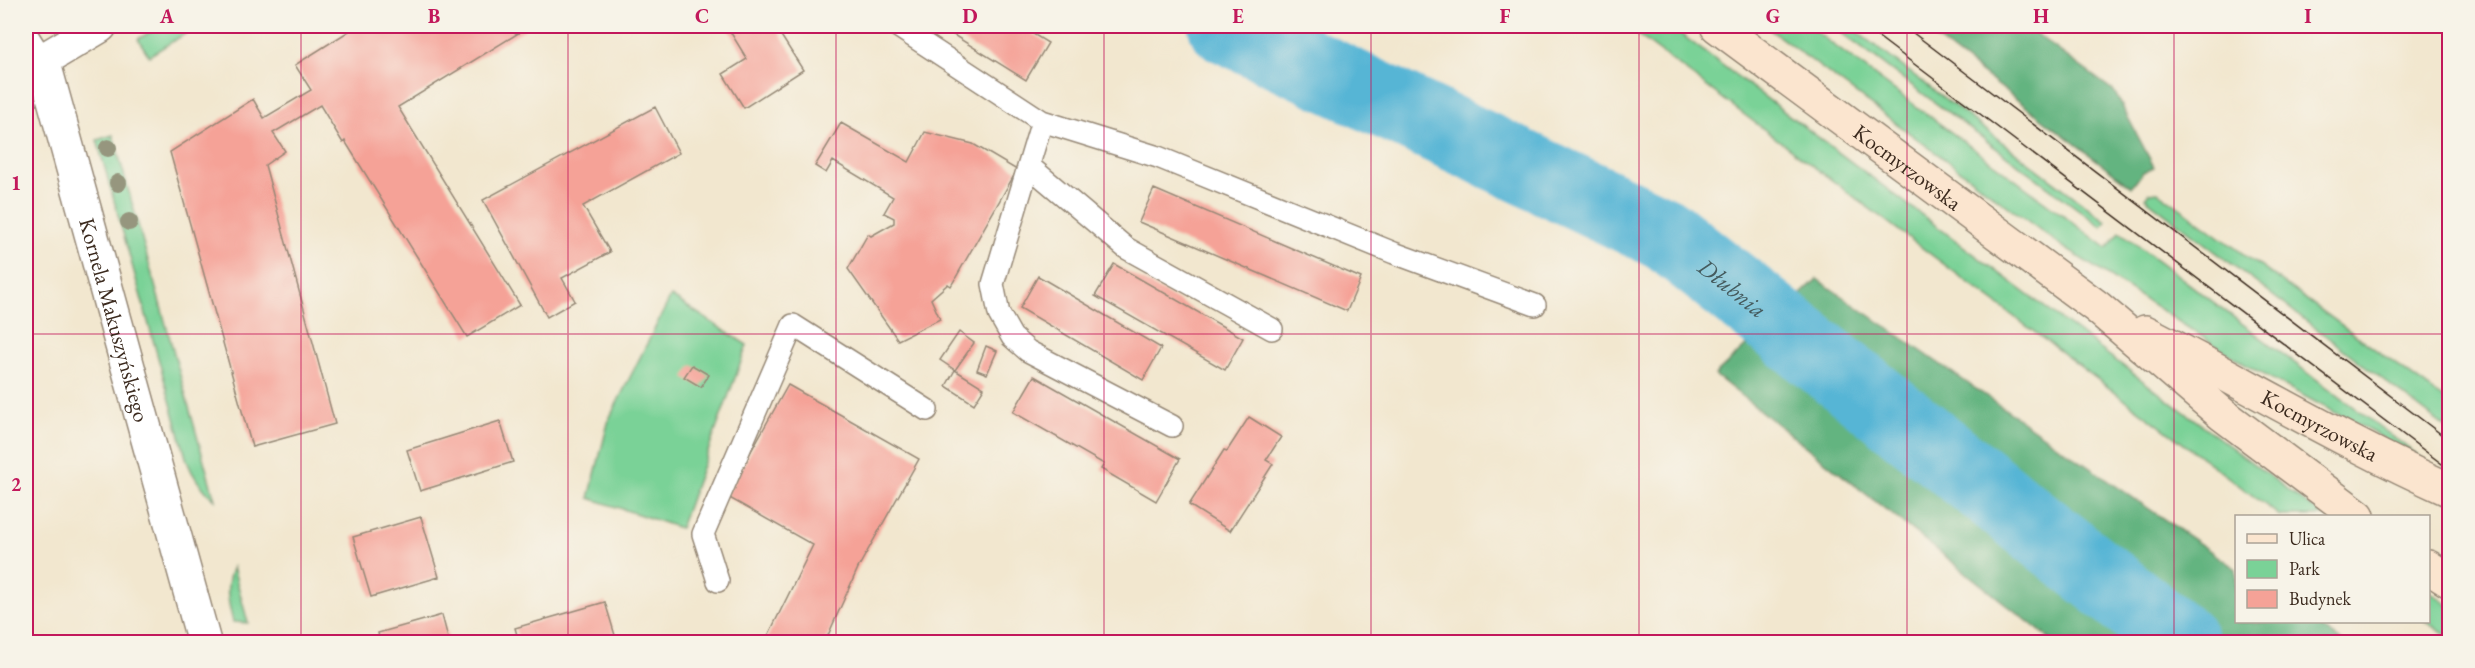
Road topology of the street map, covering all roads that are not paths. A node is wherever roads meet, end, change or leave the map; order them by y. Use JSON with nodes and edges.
{"nodes":[{"id":1,"x":100,"y":26,"type":"edge"},
{"id":2,"x":897,"y":26,"type":"edge"},
{"id":3,"x":1718,"y":26,"type":"edge"},
{"id":4,"x":26,"y":33,"type":"edge"},
{"id":5,"x":34,"y":64,"type":"edge"},
{"id":6,"x":1042,"y":121,"type":"junction"},
{"id":7,"x":1029,"y":166,"type":"junction"},
{"id":8,"x":1535,"y":305,"type":"dead end"},
{"id":9,"x":2097,"y":308,"type":"junction"},
{"id":10,"x":1272,"y":329,"type":"dead end"},
{"id":11,"x":927,"y":410,"type":"dead end"},
{"id":12,"x":1172,"y":426,"type":"dead end"},
{"id":13,"x":2450,"y":490,"type":"edge"},
{"id":14,"x":2357,"y":515,"type":"edge"},
{"id":15,"x":2430,"y":568,"type":"edge"},
{"id":16,"x":718,"y":581,"type":"dead end"},
{"id":17,"x":2450,"y":581,"type":"edge"},
{"id":18,"x":204,"y":642,"type":"edge"}],
"edges":[{"from":1,"to":5,"type":"street"},
{"from":2,"to":6,"type":"lane"},
{"from":3,"to":9,"type":"main road","name":"Kocmyrzowska"},
{"from":4,"to":5,"type":"lane"},
{"from":5,"to":18,"type":"street","name":"Kornela Makuszyńskiego"},
{"from":6,"to":7,"type":"lane"},
{"from":6,"to":8,"type":"lane"},
{"from":7,"to":10,"type":"lane"},
{"from":7,"to":12,"type":"lane"},
{"from":9,"to":13,"type":"main road","name":"Kocmyrzowska"},
{"from":9,"to":14,"type":"main road","name":"Kocmyrzowska"},
{"from":11,"to":16,"type":"lane"},
{"from":15,"to":17,"type":"main road"}]}
